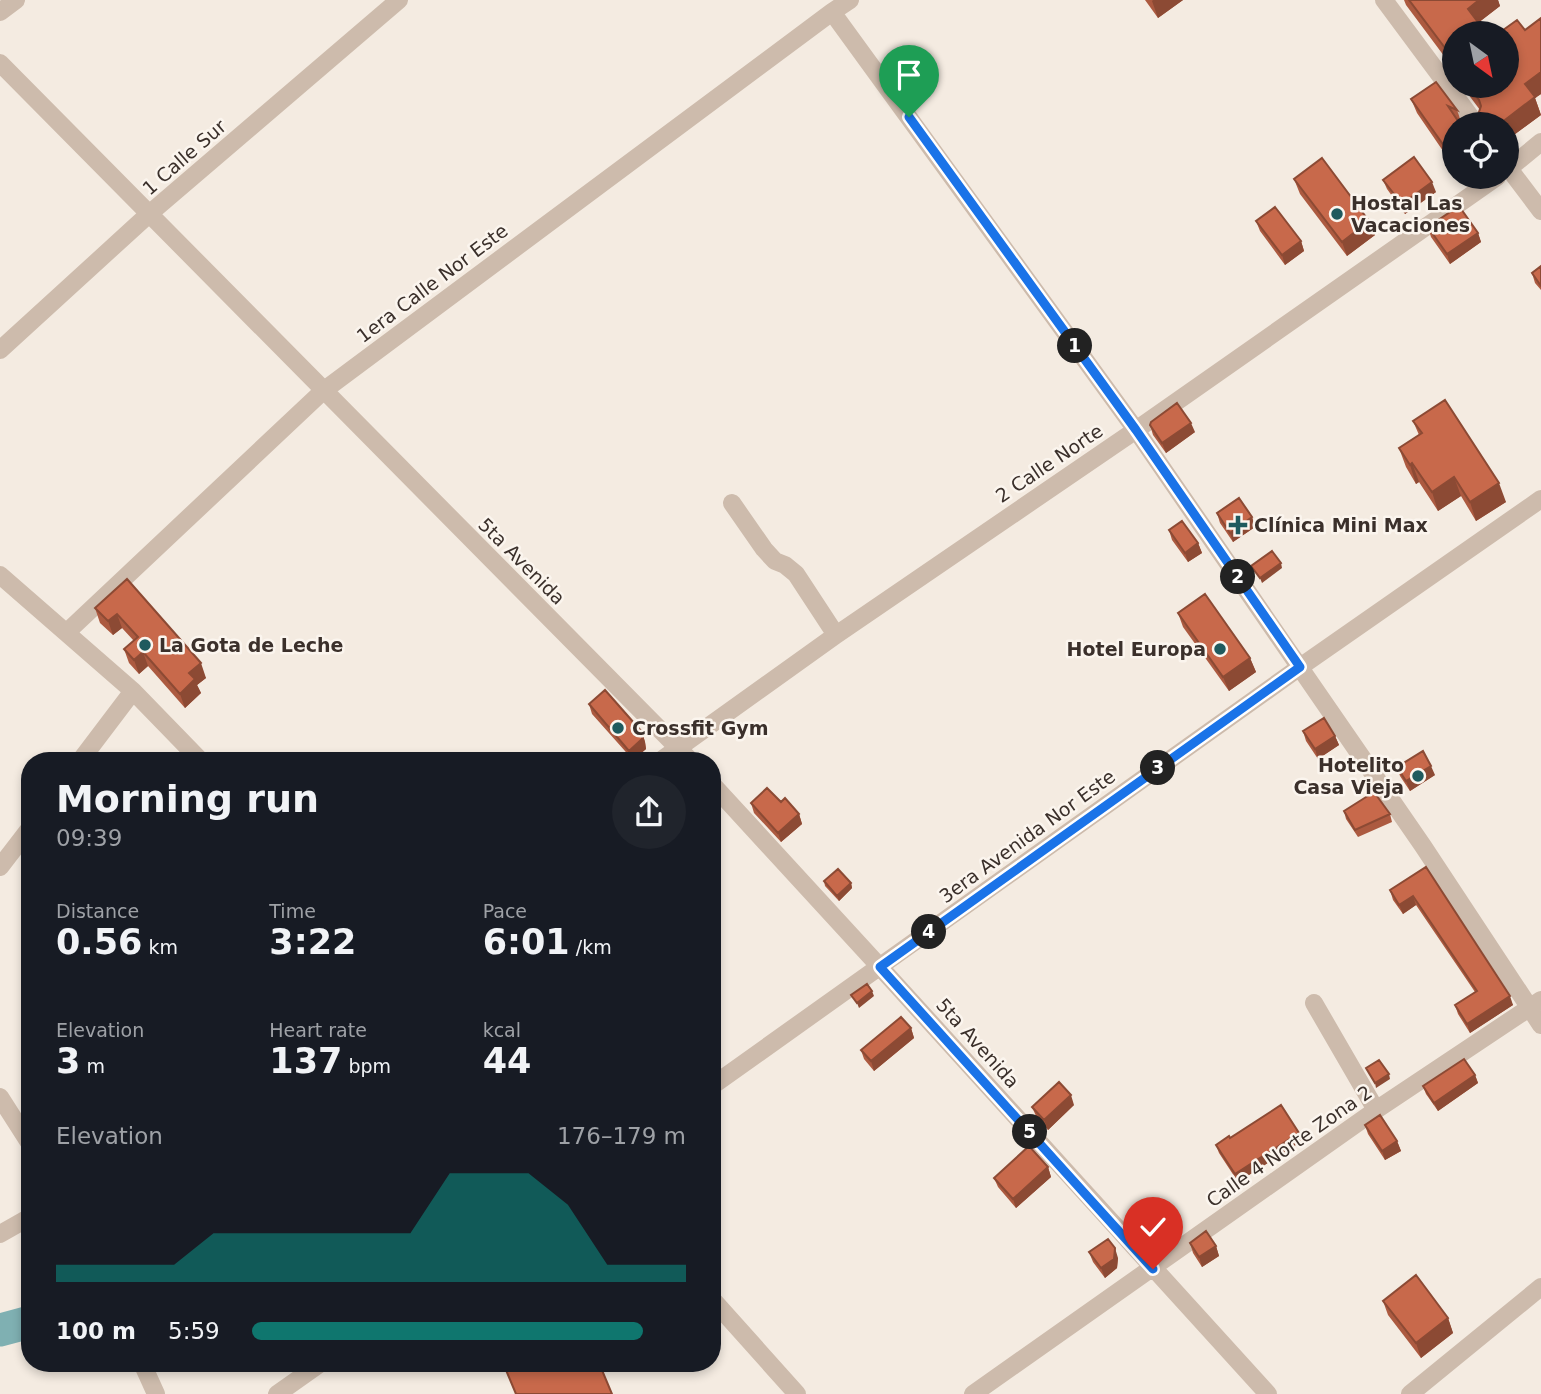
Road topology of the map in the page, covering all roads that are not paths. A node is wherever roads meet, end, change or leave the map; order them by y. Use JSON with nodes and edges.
{"nodes":[{"id":1,"x":16,"y":0,"type":"edge"},
{"id":2,"x":399,"y":0,"type":"edge"},
{"id":3,"x":850,"y":0,"type":"edge"},
{"id":4,"x":1384,"y":0,"type":"edge"},
{"id":5,"x":0,"y":12,"type":"edge"},
{"id":6,"x":832,"y":12,"type":"junction"},
{"id":7,"x":0,"y":63,"type":"edge"},
{"id":8,"x":1467,"y":112,"type":"edge"},
{"id":9,"x":1541,"y":142,"type":"edge"},
{"id":10,"x":1519,"y":159,"type":"edge"},
{"id":11,"x":1519,"y":186,"type":"edge"},
{"id":12,"x":1478,"y":189,"type":"edge"},
{"id":13,"x":1541,"y":211,"type":"edge"},
{"id":14,"x":149,"y":214,"type":"junction"},
{"id":15,"x":0,"y":350,"type":"edge"},
{"id":16,"x":323,"y":391,"type":"junction"},
{"id":17,"x":1136,"y":430,"type":"junction"},
{"id":18,"x":1541,"y":499,"type":"edge"},
{"id":19,"x":732,"y":503,"type":"dead end"},
{"id":20,"x":0,"y":575,"type":"edge"},
{"id":21,"x":67,"y":632,"type":"junction"},
{"id":22,"x":836,"y":635,"type":"junction"},
{"id":23,"x":1300,"y":667,"type":"junction"},
{"id":24,"x":133,"y":691,"type":"junction"},
{"id":25,"x":678,"y":748,"type":"junction"},
{"id":26,"x":87,"y":752,"type":"edge"},
{"id":27,"x":192,"y":752,"type":"edge"},
{"id":28,"x":672,"y":752,"type":"edge"},
{"id":29,"x":682,"y":752,"type":"edge"},
{"id":30,"x":721,"y":795,"type":"edge"},
{"id":31,"x":21,"y":840,"type":"edge"},
{"id":32,"x":0,"y":867,"type":"edge"},
{"id":33,"x":880,"y":967,"type":"junction"},
{"id":34,"x":1314,"y":1003,"type":"dead end"},
{"id":35,"x":1535,"y":1004,"type":"edge"},
{"id":36,"x":1541,"y":1026,"type":"edge"},
{"id":37,"x":721,"y":1080,"type":"edge"},
{"id":38,"x":0,"y":1097,"type":"edge"},
{"id":39,"x":1376,"y":1110,"type":"junction"},
{"id":40,"x":21,"y":1130,"type":"edge"},
{"id":41,"x":21,"y":1222,"type":"edge"},
{"id":42,"x":0,"y":1234,"type":"edge"},
{"id":43,"x":1153,"y":1269,"type":"junction"},
{"id":44,"x":1541,"y":1287,"type":"edge"},
{"id":45,"x":721,"y":1309,"type":"edge"},
{"id":46,"x":146,"y":1372,"type":"edge"},
{"id":47,"x":308,"y":1372,"type":"edge"},
{"id":48,"x":156,"y":1394,"type":"edge"},
{"id":49,"x":277,"y":1394,"type":"edge"},
{"id":50,"x":797,"y":1394,"type":"edge"},
{"id":51,"x":973,"y":1394,"type":"edge"},
{"id":52,"x":1268,"y":1394,"type":"edge"},
{"id":53,"x":1409,"y":1394,"type":"edge"}],
"edges":[{"from":1,"to":5,"type":"street"},
{"from":2,"to":14,"type":"street","name":"1 Calle Sur"},
{"from":3,"to":6,"type":"street","name":"1era Calle Nor Este"},
{"from":4,"to":8,"type":"street"},
{"from":6,"to":16,"type":"street","name":"1era Calle Nor Este"},
{"from":6,"to":17,"type":"street"},
{"from":7,"to":14,"type":"street","name":"5ta Avenida"},
{"from":9,"to":10,"type":"street","name":"2 Calle Norte"},
{"from":11,"to":13,"type":"street"},
{"from":12,"to":17,"type":"street","name":"2 Calle Norte"},
{"from":14,"to":15,"type":"street","name":"1 Calle Sur"},
{"from":14,"to":16,"type":"street","name":"5ta Avenida"},
{"from":16,"to":21,"type":"street","name":"1era Calle Nor Este"},
{"from":16,"to":25,"type":"street","name":"5ta Avenida"},
{"from":17,"to":22,"type":"street","name":"2 Calle Norte"},
{"from":17,"to":23,"type":"street"},
{"from":18,"to":23,"type":"street","name":"3era Avenida Nor Este"},
{"from":19,"to":22,"type":"street"},
{"from":20,"to":21,"type":"street"},
{"from":21,"to":24,"type":"street"},
{"from":22,"to":25,"type":"street","name":"2 Calle Norte"},
{"from":23,"to":33,"type":"street","name":"3era Avenida Nor Este"},
{"from":23,"to":35,"type":"street"},
{"from":24,"to":26,"type":"street"},
{"from":24,"to":27,"type":"street"},
{"from":25,"to":28,"type":"street","name":"2 Calle Norte"},
{"from":25,"to":29,"type":"street","name":"5ta Avenida"},
{"from":30,"to":33,"type":"street","name":"5ta Avenida"},
{"from":31,"to":32,"type":"street"},
{"from":33,"to":37,"type":"street","name":"3era Avenida Nor Este"},
{"from":33,"to":43,"type":"street","name":"5ta Avenida"},
{"from":34,"to":39,"type":"street"},
{"from":35,"to":36,"type":"street"},
{"from":35,"to":39,"type":"street","name":"Calle 4 Norte Zona 2"},
{"from":38,"to":40,"type":"street"},
{"from":39,"to":43,"type":"street","name":"Calle 4 Norte Zona 2"},
{"from":41,"to":42,"type":"street"},
{"from":43,"to":51,"type":"street","name":"Calle 4 Norte Zona 2"},
{"from":43,"to":52,"type":"street","name":"5ta Avenida"},
{"from":44,"to":53,"type":"street"},
{"from":45,"to":50,"type":"street"},
{"from":46,"to":48,"type":"street"},
{"from":47,"to":49,"type":"street"}]}
